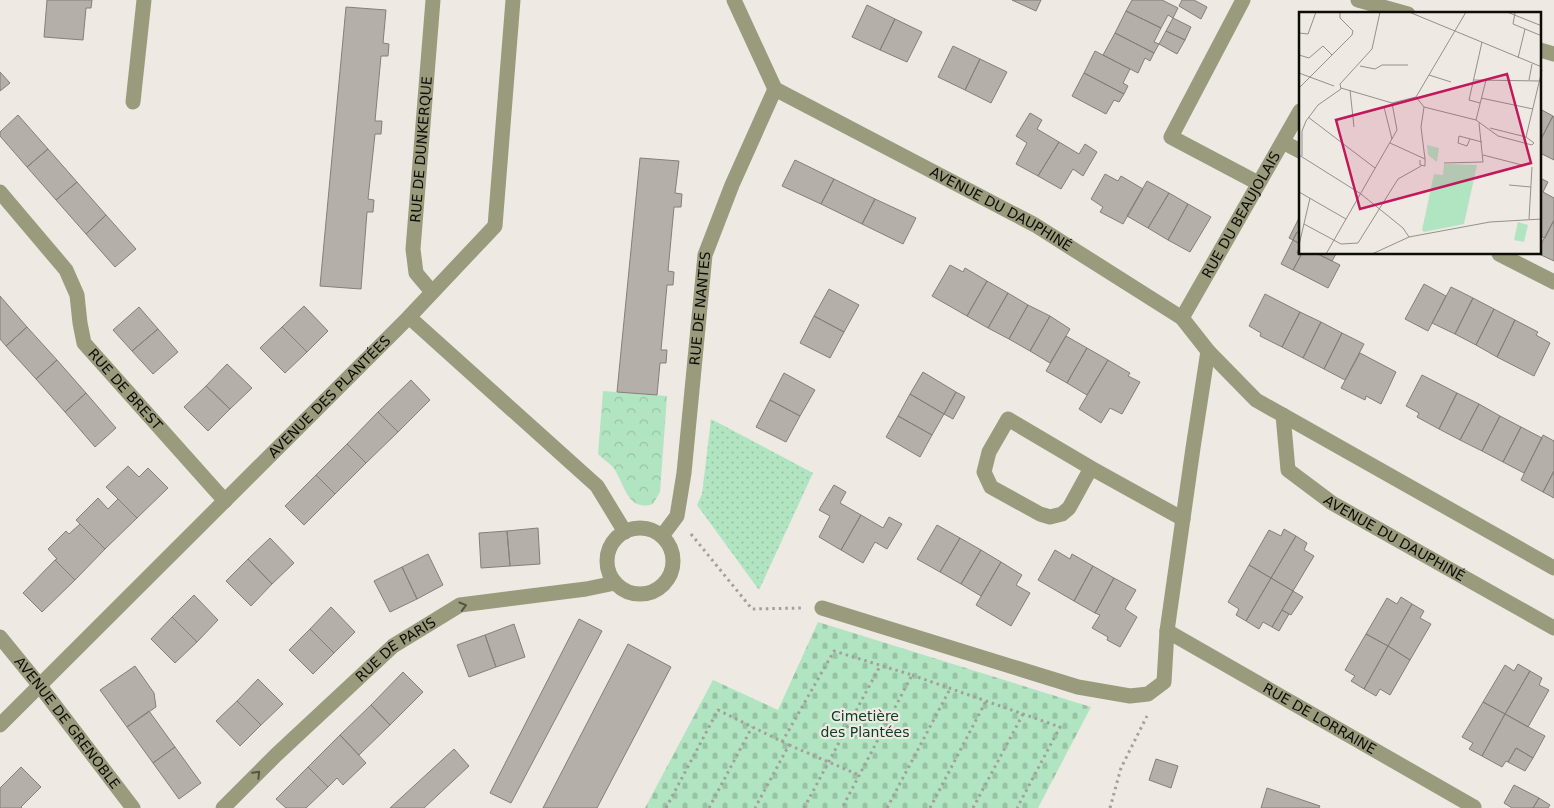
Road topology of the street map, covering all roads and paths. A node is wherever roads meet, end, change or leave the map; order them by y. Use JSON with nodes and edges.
{"nodes":[{"id":1,"x":144,"y":0,"type":"edge"},
{"id":2,"x":433,"y":0,"type":"edge"},
{"id":3,"x":513,"y":0,"type":"edge"},
{"id":4,"x":734,"y":0,"type":"edge"},
{"id":5,"x":1243,"y":0,"type":"edge"},
{"id":6,"x":1358,"y":5,"type":"edge"},
{"id":7,"x":1397,"y":12,"type":"edge"},
{"id":8,"x":775,"y":89,"type":"junction"},
{"id":9,"x":133,"y":102,"type":"dead end"},
{"id":10,"x":1299,"y":112,"type":"edge"},
{"id":11,"x":1283,"y":142,"type":"junction"},
{"id":12,"x":1299,"y":150,"type":"edge"},
{"id":13,"x":1258,"y":183,"type":"junction"},
{"id":14,"x":0,"y":192,"type":"edge"},
{"id":15,"x":1501,"y":255,"type":"edge"},
{"id":16,"x":1554,"y":282,"type":"edge"},
{"id":17,"x":432,"y":292,"type":"junction"},
{"id":18,"x":408,"y":317,"type":"junction"},
{"id":19,"x":1182,"y":318,"type":"junction"},
{"id":20,"x":1208,"y":351,"type":"junction"},
{"id":21,"x":1282,"y":415,"type":"junction"},
{"id":22,"x":1091,"y":468,"type":"junction"},
{"id":23,"x":225,"y":501,"type":"junction"},
{"id":24,"x":677,"y":516,"type":"junction"},
{"id":25,"x":1183,"y":519,"type":"junction"},
{"id":26,"x":625,"y":532,"type":"junction"},
{"id":27,"x":662,"y":536,"type":"junction"},
{"id":28,"x":1554,"y":568,"type":"edge"},
{"id":29,"x":615,"y":583,"type":"junction"},
{"id":30,"x":822,"y":608,"type":"joint"},
{"id":31,"x":1554,"y":628,"type":"edge"},
{"id":32,"x":1167,"y":631,"type":"junction"},
{"id":33,"x":0,"y":637,"type":"edge"},
{"id":34,"x":880,"y":666,"type":"junction"},
{"id":35,"x":912,"y":675,"type":"junction"},
{"id":36,"x":1164,"y":682,"type":"junction"},
{"id":37,"x":40,"y":686,"type":"junction"},
{"id":38,"x":950,"y":689,"type":"junction"},
{"id":39,"x":986,"y":701,"type":"junction"},
{"id":40,"x":1023,"y":714,"type":"junction"},
{"id":41,"x":0,"y":725,"type":"edge"},
{"id":42,"x":752,"y":727,"type":"junction"},
{"id":43,"x":782,"y":742,"type":"junction"},
{"id":44,"x":789,"y":745,"type":"junction"},
{"id":45,"x":829,"y":761,"type":"junction"},
{"id":46,"x":859,"y":775,"type":"junction"},
{"id":47,"x":1474,"y":807,"type":"dead end"},
{"id":48,"x":133,"y":808,"type":"edge"},
{"id":49,"x":223,"y":808,"type":"edge"},
{"id":50,"x":666,"y":808,"type":"edge"},
{"id":51,"x":709,"y":808,"type":"edge"},
{"id":52,"x":755,"y":808,"type":"edge"},
{"id":53,"x":804,"y":808,"type":"edge"},
{"id":54,"x":842,"y":808,"type":"edge"},
{"id":55,"x":887,"y":808,"type":"edge"},
{"id":56,"x":930,"y":808,"type":"edge"},
{"id":57,"x":973,"y":808,"type":"edge"},
{"id":58,"x":1017,"y":808,"type":"edge"},
{"id":59,"x":1110,"y":808,"type":"edge"}],
"edges":[{"from":1,"to":9,"type":"street"},
{"from":2,"to":17,"type":"street","name":"RUE DE DUNKERQUE"},
{"from":3,"to":17,"type":"street","name":"AVENUE DES PLANTÉES"},
{"from":4,"to":8,"type":"street"},
{"from":5,"to":13,"type":"street"},
{"from":6,"to":7,"type":"street"},
{"from":8,"to":19,"type":"street","name":"AVENUE DU DAUPHINÉ"},
{"from":8,"to":24,"type":"street","name":"RUE DE NANTES"},
{"from":10,"to":11,"type":"street","name":"RUE DU BEAUJOLAIS"},
{"from":11,"to":12,"type":"street"},
{"from":11,"to":13,"type":"street","name":"RUE DU BEAUJOLAIS"},
{"from":13,"to":19,"type":"street","name":"RUE DU BEAUJOLAIS"},
{"from":14,"to":23,"type":"street","name":"RUE DE BREST"},
{"from":15,"to":16,"type":"street"},
{"from":17,"to":18,"type":"street","name":"AVENUE DES PLANTÉES"},
{"from":18,"to":23,"type":"street","name":"AVENUE DES PLANTÉES"},
{"from":18,"to":26,"type":"street"},
{"from":19,"to":20,"type":"street","name":"AVENUE DU DAUPHINÉ"},
{"from":20,"to":21,"type":"street","name":"AVENUE DU DAUPHINÉ"},
{"from":20,"to":25,"type":"street"},
{"from":21,"to":28,"type":"street","name":"AVENUE DU DAUPHINÉ"},
{"from":21,"to":31,"type":"street","name":"AVENUE DU DAUPHINÉ"},
{"from":22,"to":22,"type":"street"},
{"from":22,"to":25,"type":"street"},
{"from":23,"to":37,"type":"street","name":"AVENUE DES PLANTÉES"},
{"from":24,"to":27,"type":"street","name":"RUE DE NANTES"},
{"from":24,"to":30,"type":"path"},
{"from":25,"to":32,"type":"street"},
{"from":26,"to":27,"type":"street"},
{"from":26,"to":29,"type":"street"},
{"from":27,"to":29,"type":"street"},
{"from":49,"to":29,"type":"street","name":"RUE DE PARIS","one_way":true},
{"from":30,"to":36,"type":"street"},
{"from":32,"to":36,"type":"street"},
{"from":32,"to":47,"type":"street","name":"RUE DE LORRAINE"},
{"from":33,"to":37,"type":"street","name":"AVENUE DE GRENOBLE"},
{"from":34,"to":35,"type":"path"},
{"from":34,"to":43,"type":"path"},
{"from":34,"to":45,"type":"path"},
{"from":35,"to":38,"type":"path"},
{"from":35,"to":46,"type":"path"},
{"from":36,"to":59,"type":"path"},
{"from":37,"to":41,"type":"street","name":"AVENUE DES PLANTÉES"},
{"from":37,"to":48,"type":"street","name":"AVENUE DE GRENOBLE"},
{"from":38,"to":39,"type":"path"},
{"from":38,"to":55,"type":"path"},
{"from":39,"to":40,"type":"path"},
{"from":39,"to":56,"type":"path"},
{"from":40,"to":57,"type":"path"},
{"from":40,"to":58,"type":"path"},
{"from":42,"to":43,"type":"path"},
{"from":42,"to":50,"type":"path"},
{"from":42,"to":51,"type":"path"},
{"from":43,"to":44,"type":"path"},
{"from":44,"to":45,"type":"path"},
{"from":44,"to":52,"type":"path"},
{"from":45,"to":46,"type":"path"},
{"from":45,"to":53,"type":"path"},
{"from":46,"to":54,"type":"path"}]}
